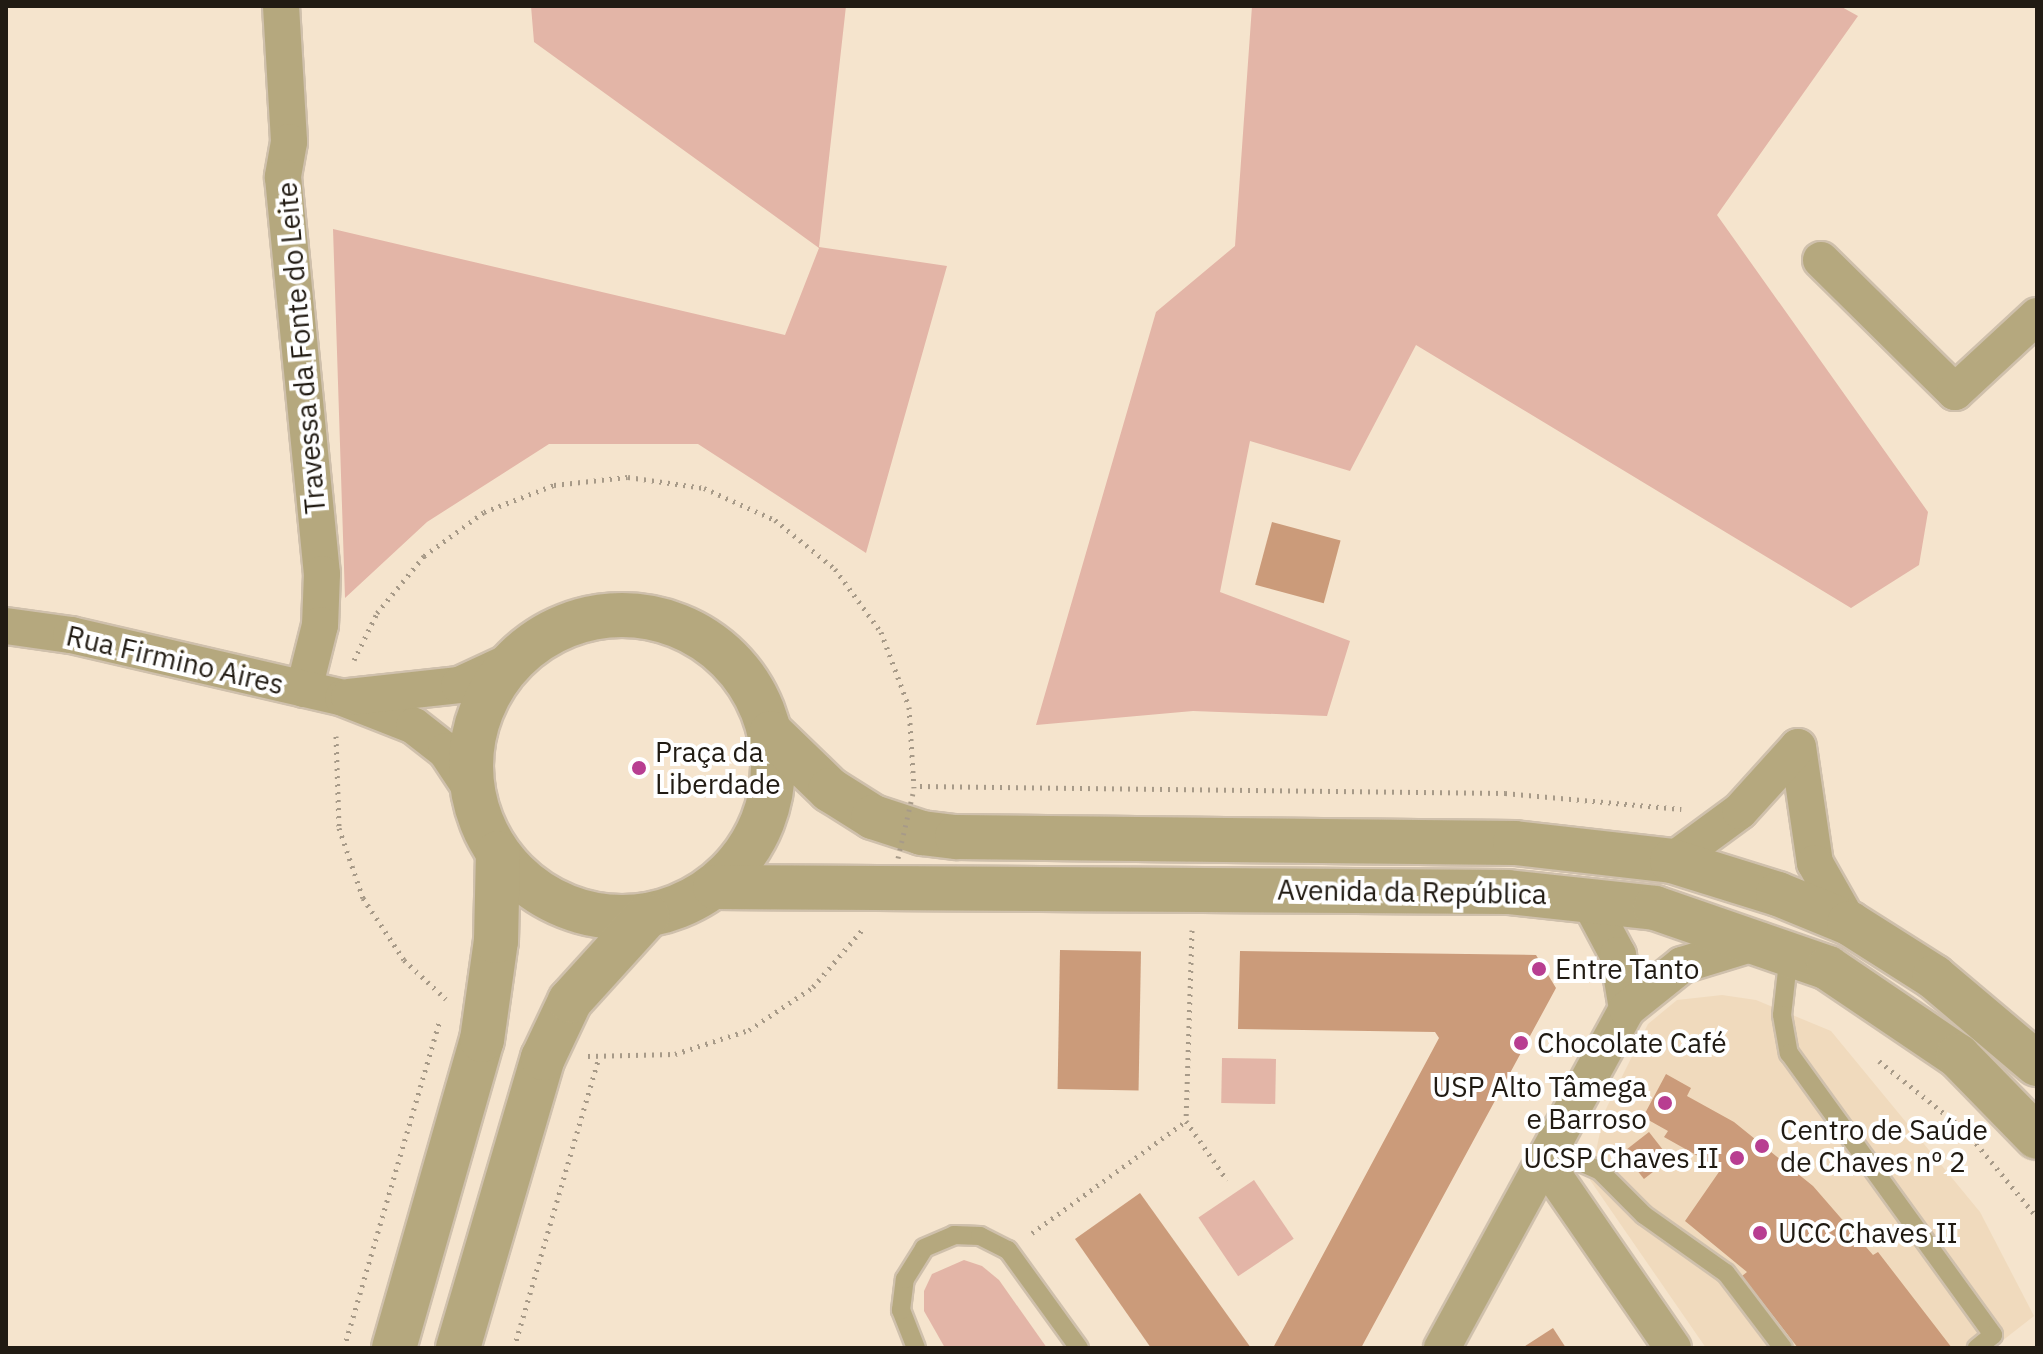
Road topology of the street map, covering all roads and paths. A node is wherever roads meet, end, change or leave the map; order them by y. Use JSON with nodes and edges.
{"nodes":[{"id":1,"x":281,"y":6,"type":"edge"},
{"id":2,"x":1821,"y":260,"type":"dead end"},
{"id":3,"x":2037,"y":316,"type":"edge"},
{"id":4,"x":6,"y":626,"type":"edge"},
{"id":5,"x":513,"y":660,"type":"junction"},
{"id":6,"x":304,"y":689,"type":"junction"},
{"id":7,"x":343,"y":698,"type":"junction"},
{"id":8,"x":771,"y":733,"type":"junction"},
{"id":9,"x":333,"y":753,"type":"dead end"},
{"id":10,"x":473,"y":792,"type":"junction"},
{"id":11,"x":498,"y":853,"type":"junction"},
{"id":12,"x":898,"y":858,"type":"dead end"},
{"id":13,"x":1672,"y":861,"type":"junction"},
{"id":14,"x":715,"y":887,"type":"junction"},
{"id":15,"x":1193,"y":889,"type":"junction"},
{"id":16,"x":1587,"y":897,"type":"junction"},
{"id":17,"x":647,"y":916,"type":"junction"},
{"id":18,"x":1849,"y":923,"type":"junction"},
{"id":19,"x":1775,"y":946,"type":"junction"},
{"id":20,"x":446,"y":998,"type":"dead end"},
{"id":21,"x":1627,"y":1009,"type":"junction"},
{"id":22,"x":599,"y":1058,"type":"dead end"},
{"id":23,"x":1879,"y":1061,"type":"dead end"},
{"id":24,"x":2037,"y":1064,"type":"edge"},
{"id":25,"x":1186,"y":1121,"type":"junction"},
{"id":26,"x":2037,"y":1137,"type":"edge"},
{"id":27,"x":1544,"y":1161,"type":"junction"},
{"id":28,"x":1227,"y":1180,"type":"dead end"},
{"id":29,"x":2037,"y":1217,"type":"edge"},
{"id":30,"x":1008,"y":1250,"type":"junction"},
{"id":31,"x":344,"y":1348,"type":"edge"},
{"id":32,"x":394,"y":1348,"type":"edge"},
{"id":33,"x":458,"y":1348,"type":"edge"},
{"id":34,"x":514,"y":1348,"type":"edge"},
{"id":35,"x":916,"y":1348,"type":"edge"},
{"id":36,"x":1079,"y":1348,"type":"edge"},
{"id":37,"x":1442,"y":1348,"type":"edge"},
{"id":38,"x":1673,"y":1348,"type":"edge"},
{"id":39,"x":1783,"y":1348,"type":"edge"},
{"id":40,"x":1977,"y":1348,"type":"edge"}],
"edges":[{"from":1,"to":6,"type":"street","name":"Travessa da Fonte do Leite"},
{"from":2,"to":3,"type":"street"},
{"from":4,"to":6,"type":"street","name":"Rua Firmino Aires"},
{"from":5,"to":7,"type":"street"},
{"from":5,"to":8,"type":"street"},
{"from":5,"to":10,"type":"street"},
{"from":6,"to":7,"type":"street","name":"Rua Firmino Aires"},
{"from":7,"to":9,"type":"path"},
{"from":7,"to":10,"type":"street"},
{"from":7,"to":12,"type":"path","bridge":true},
{"from":8,"to":13,"type":"street","name":"Avenida da República"},
{"from":8,"to":14,"type":"street"},
{"from":10,"to":11,"type":"street"},
{"from":11,"to":17,"type":"street"},
{"from":11,"to":32,"type":"street"},
{"from":13,"to":18,"type":"street","name":"Avenida da República"},
{"from":13,"to":18,"type":"street"},
{"from":14,"to":15,"type":"street","name":"Avenida da República"},
{"from":14,"to":17,"type":"street"},
{"from":15,"to":16,"type":"street","name":"Avenida da República"},
{"from":15,"to":25,"type":"path"},
{"from":16,"to":19,"type":"street","name":"Avenida da República"},
{"from":16,"to":21,"type":"street"},
{"from":17,"to":33,"type":"street"},
{"from":18,"to":24,"type":"street","name":"Avenida da República"},
{"from":19,"to":21,"type":"street"},
{"from":19,"to":26,"type":"street","name":"Avenida da República"},
{"from":19,"to":40,"type":"lane"},
{"from":20,"to":31,"type":"path"},
{"from":21,"to":27,"type":"street"},
{"from":22,"to":34,"type":"path"},
{"from":23,"to":29,"type":"path"},
{"from":25,"to":28,"type":"path"},
{"from":25,"to":30,"type":"path"},
{"from":27,"to":37,"type":"street"},
{"from":27,"to":38,"type":"street"},
{"from":27,"to":39,"type":"lane"},
{"from":30,"to":35,"type":"lane"},
{"from":30,"to":36,"type":"lane"}]}
